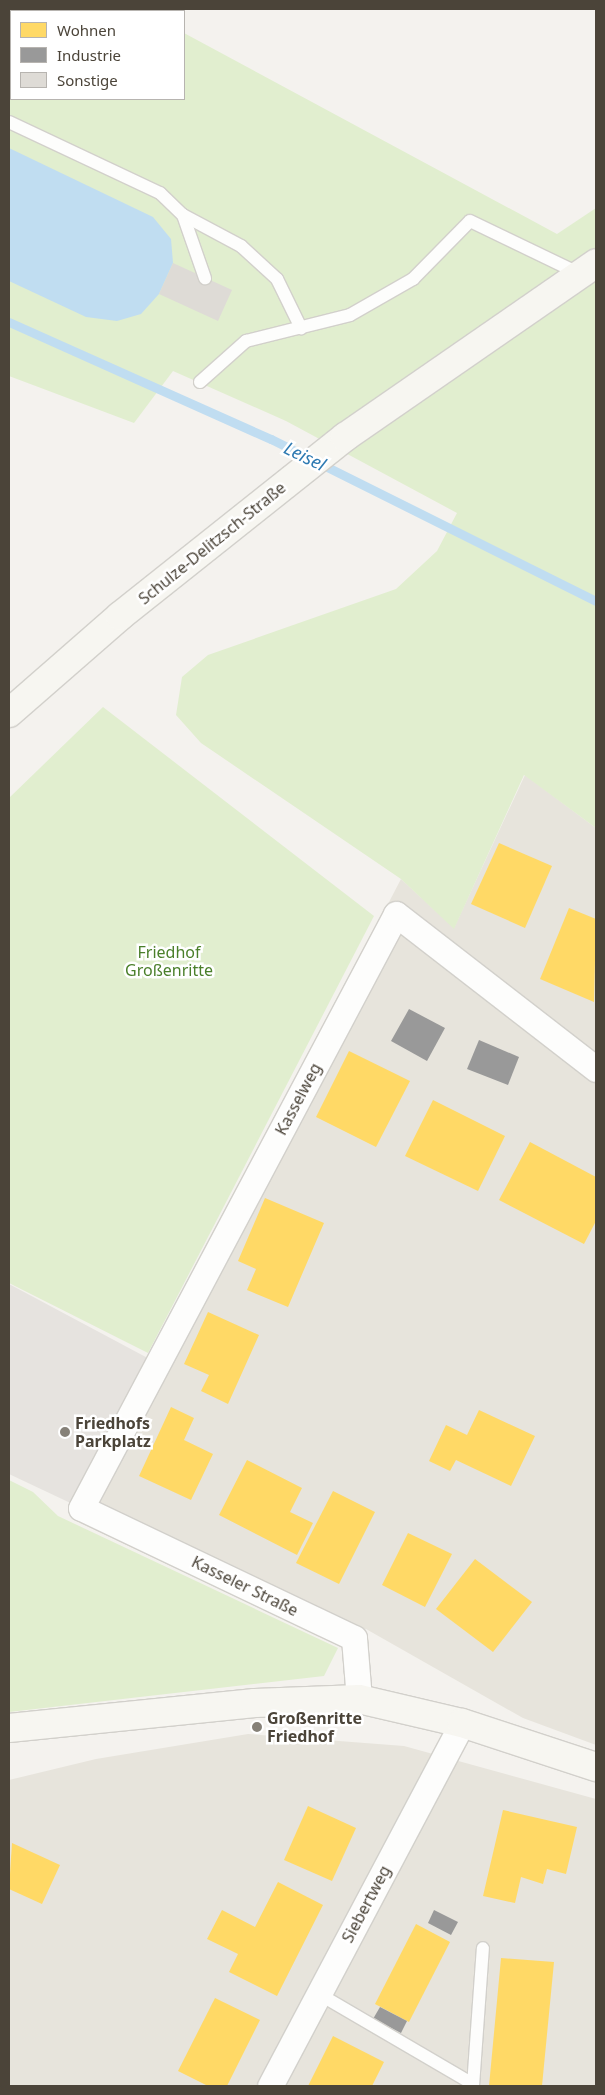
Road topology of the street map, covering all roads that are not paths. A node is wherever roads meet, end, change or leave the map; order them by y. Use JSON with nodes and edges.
{"nodes":[{"id":1,"x":9,"y":122,"type":"edge"},
{"id":2,"x":183,"y":215,"type":"junction"},
{"id":3,"x":588,"y":269,"type":"edge"},
{"id":4,"x":205,"y":278,"type":"dead end"},
{"id":5,"x":301,"y":328,"type":"junction"},
{"id":6,"x":200,"y":382,"type":"dead end"},
{"id":7,"x":9,"y":713,"type":"edge"},
{"id":8,"x":596,"y":1069,"type":"edge"},
{"id":9,"x":80,"y":1508,"type":"joint"},
{"id":10,"x":359,"y":1699,"type":"junction"},
{"id":11,"x":462,"y":1723,"type":"junction"},
{"id":12,"x":9,"y":1728,"type":"edge"},
{"id":13,"x":596,"y":1767,"type":"edge"},
{"id":14,"x":483,"y":1948,"type":"dead end"},
{"id":15,"x":319,"y":1994,"type":"junction"},
{"id":16,"x":473,"y":2085,"type":"edge"},
{"id":17,"x":270,"y":2086,"type":"edge"}],
"edges":[{"from":1,"to":2,"type":"lane"},
{"from":2,"to":4,"type":"lane"},
{"from":2,"to":5,"type":"lane"},
{"from":3,"to":5,"type":"lane"},
{"from":3,"to":7,"type":"main road","name":"Schulze-Delitzsch-Straße"},
{"from":5,"to":6,"type":"lane"},
{"from":8,"to":9,"type":"street","name":"Kasselweg"},
{"from":9,"to":10,"type":"street","name":"Kasseler Straße"},
{"from":10,"to":11,"type":"main road"},
{"from":10,"to":12,"type":"main road"},
{"from":11,"to":13,"type":"main road"},
{"from":11,"to":15,"type":"street","name":"Siebertweg"},
{"from":14,"to":16,"type":"lane"},
{"from":15,"to":16,"type":"lane"},
{"from":15,"to":17,"type":"street","name":"Siebertweg"}]}
